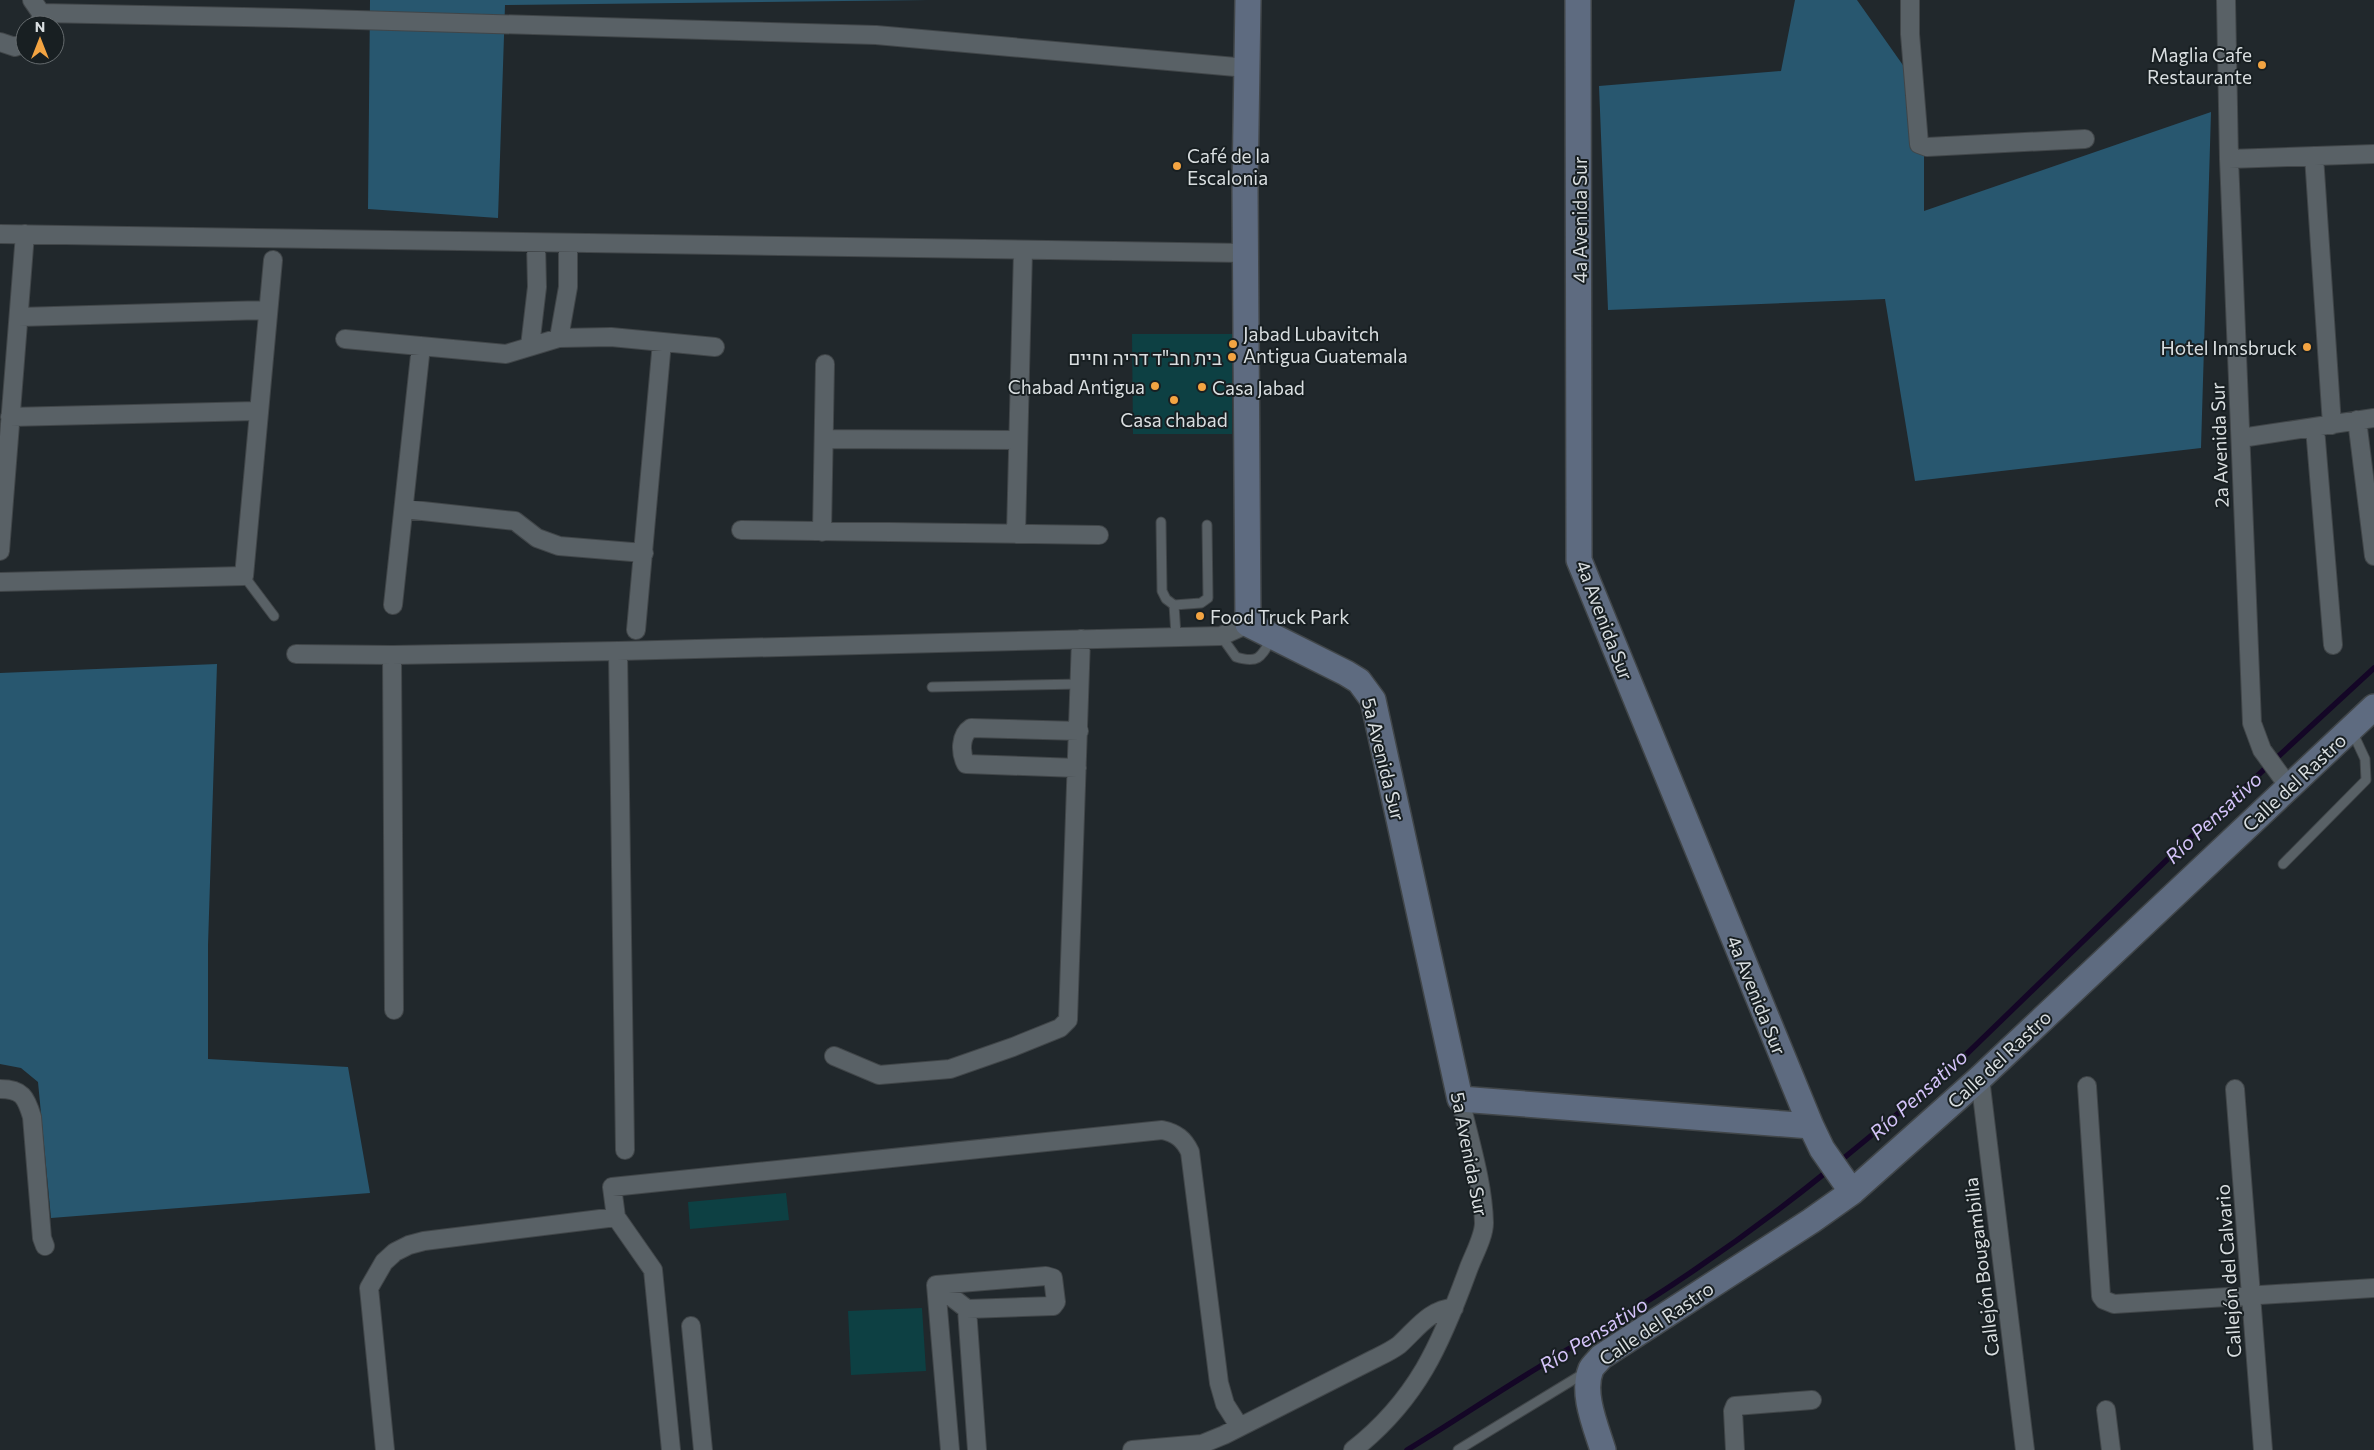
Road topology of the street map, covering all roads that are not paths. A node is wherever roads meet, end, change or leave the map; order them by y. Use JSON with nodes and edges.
{"nodes":[{"id":1,"x":1248,"y":0,"type":"edge"},
{"id":2,"x":1578,"y":0,"type":"edge"},
{"id":3,"x":1910,"y":0,"type":"edge"},
{"id":4,"x":2226,"y":0,"type":"edge"},
{"id":5,"x":38,"y":13,"type":"edge"},
{"id":6,"x":0,"y":42,"type":"edge"},
{"id":7,"x":15,"y":47,"type":"edge"},
{"id":8,"x":1247,"y":68,"type":"junction"},
{"id":9,"x":2085,"y":139,"type":"dead end"},
{"id":10,"x":2374,"y":154,"type":"edge"},
{"id":11,"x":2314,"y":156,"type":"junction"},
{"id":12,"x":2229,"y":159,"type":"junction"},
{"id":13,"x":0,"y":234,"type":"edge"},
{"id":14,"x":25,"y":234,"type":"junction"},
{"id":15,"x":536,"y":243,"type":"junction"},
{"id":16,"x":568,"y":244,"type":"junction"},
{"id":17,"x":1023,"y":251,"type":"junction"},
{"id":18,"x":1246,"y":253,"type":"junction"},
{"id":19,"x":273,"y":260,"type":"dead end"},
{"id":20,"x":268,"y":310,"type":"junction"},
{"id":21,"x":18,"y":317,"type":"junction"},
{"id":22,"x":559,"y":338,"type":"junction"},
{"id":23,"x":345,"y":339,"type":"dead end"},
{"id":24,"x":662,"y":342,"type":"junction"},
{"id":25,"x":421,"y":346,"type":"junction"},
{"id":26,"x":530,"y":346,"type":"junction"},
{"id":27,"x":715,"y":347,"type":"dead end"},
{"id":28,"x":824,"y":364,"type":"dead end"},
{"id":29,"x":259,"y":411,"type":"junction"},
{"id":30,"x":10,"y":417,"type":"junction"},
{"id":31,"x":2365,"y":419,"type":"edge"},
{"id":32,"x":2323,"y":427,"type":"junction"},
{"id":33,"x":2240,"y":438,"type":"junction"},
{"id":34,"x":824,"y":439,"type":"junction"},
{"id":35,"x":1018,"y":440,"type":"junction"},
{"id":36,"x":404,"y":509,"type":"junction"},
{"id":37,"x":1161,"y":522,"type":"dead end"},
{"id":38,"x":1207,"y":525,"type":"dead end"},
{"id":39,"x":741,"y":530,"type":"dead end"},
{"id":40,"x":822,"y":532,"type":"junction"},
{"id":41,"x":1016,"y":534,"type":"junction"},
{"id":42,"x":1099,"y":536,"type":"dead end"},
{"id":43,"x":0,"y":551,"type":"edge"},
{"id":44,"x":644,"y":553,"type":"junction"},
{"id":45,"x":2374,"y":556,"type":"edge"},
{"id":46,"x":244,"y":576,"type":"junction"},
{"id":47,"x":0,"y":582,"type":"edge"},
{"id":48,"x":393,"y":605,"type":"dead end"},
{"id":49,"x":1174,"y":605,"type":"junction"},
{"id":50,"x":274,"y":616,"type":"dead end"},
{"id":51,"x":1248,"y":624,"type":"junction"},
{"id":52,"x":636,"y":630,"type":"dead end"},
{"id":53,"x":1176,"y":636,"type":"junction"},
{"id":54,"x":1221,"y":636,"type":"junction"},
{"id":55,"x":1273,"y":636,"type":"junction"},
{"id":56,"x":1081,"y":639,"type":"junction"},
{"id":57,"x":2333,"y":645,"type":"dead end"},
{"id":58,"x":618,"y":651,"type":"junction"},
{"id":59,"x":296,"y":654,"type":"dead end"},
{"id":60,"x":392,"y":655,"type":"junction"},
{"id":61,"x":1080,"y":684,"type":"junction"},
{"id":62,"x":932,"y":687,"type":"dead end"},
{"id":63,"x":2374,"y":707,"type":"edge"},
{"id":64,"x":2351,"y":729,"type":"junction"},
{"id":65,"x":1079,"y":731,"type":"junction"},
{"id":66,"x":1077,"y":768,"type":"junction"},
{"id":67,"x":2284,"y":781,"type":"junction"},
{"id":68,"x":2283,"y":864,"type":"dead end"},
{"id":69,"x":394,"y":1010,"type":"dead end"},
{"id":70,"x":834,"y":1056,"type":"dead end"},
{"id":71,"x":1980,"y":1078,"type":"junction"},
{"id":72,"x":2087,"y":1086,"type":"dead end"},
{"id":73,"x":0,"y":1089,"type":"edge"},
{"id":74,"x":2235,"y":1089,"type":"dead end"},
{"id":75,"x":1460,"y":1099,"type":"junction"},
{"id":76,"x":1800,"y":1120,"type":"junction"},
{"id":77,"x":625,"y":1150,"type":"dead end"},
{"id":78,"x":1847,"y":1186,"type":"junction"},
{"id":79,"x":616,"y":1217,"type":"junction"},
{"id":80,"x":45,"y":1246,"type":"dead end"},
{"id":81,"x":936,"y":1285,"type":"junction"},
{"id":82,"x":2374,"y":1288,"type":"edge"},
{"id":83,"x":2250,"y":1297,"type":"junction"},
{"id":84,"x":1454,"y":1308,"type":"junction"},
{"id":85,"x":967,"y":1309,"type":"junction"},
{"id":86,"x":691,"y":1326,"type":"dead end"},
{"id":87,"x":1591,"y":1368,"type":"junction"},
{"id":88,"x":1812,"y":1400,"type":"dead end"},
{"id":89,"x":2106,"y":1410,"type":"dead end"},
{"id":90,"x":1239,"y":1426,"type":"junction"},
{"id":91,"x":385,"y":1450,"type":"edge"},
{"id":92,"x":671,"y":1450,"type":"edge"},
{"id":93,"x":703,"y":1450,"type":"edge"},
{"id":94,"x":950,"y":1450,"type":"edge"},
{"id":95,"x":977,"y":1450,"type":"edge"},
{"id":96,"x":1132,"y":1450,"type":"edge"},
{"id":97,"x":1353,"y":1450,"type":"edge"},
{"id":98,"x":1458,"y":1450,"type":"edge"},
{"id":99,"x":1603,"y":1450,"type":"edge"},
{"id":100,"x":1735,"y":1450,"type":"edge"},
{"id":101,"x":2025,"y":1450,"type":"edge"},
{"id":102,"x":2111,"y":1450,"type":"edge"},
{"id":103,"x":2264,"y":1450,"type":"edge"}],
"edges":[{"from":1,"to":8,"type":"street"},
{"from":2,"to":76,"type":"street","name":"4a Avenida Sur"},
{"from":3,"to":9,"type":"street"},
{"from":4,"to":12,"type":"street","name":"2a Avenida Sur"},
{"from":5,"to":8,"type":"street"},
{"from":6,"to":7,"type":"street"},
{"from":8,"to":18,"type":"street"},
{"from":10,"to":11,"type":"street"},
{"from":11,"to":12,"type":"street"},
{"from":11,"to":32,"type":"street"},
{"from":12,"to":33,"type":"street","name":"2a Avenida Sur"},
{"from":13,"to":14,"type":"street"},
{"from":14,"to":15,"type":"street"},
{"from":14,"to":21,"type":"street"},
{"from":15,"to":16,"type":"street"},
{"from":15,"to":26,"type":"street"},
{"from":16,"to":17,"type":"street"},
{"from":16,"to":22,"type":"street"},
{"from":17,"to":18,"type":"street"},
{"from":17,"to":35,"type":"street"},
{"from":18,"to":51,"type":"street"},
{"from":19,"to":20,"type":"street"},
{"from":20,"to":21,"type":"street"},
{"from":20,"to":29,"type":"street"},
{"from":21,"to":30,"type":"street"},
{"from":22,"to":24,"type":"street"},
{"from":22,"to":26,"type":"street"},
{"from":23,"to":25,"type":"street"},
{"from":24,"to":27,"type":"street"},
{"from":24,"to":44,"type":"street"},
{"from":25,"to":26,"type":"street"},
{"from":25,"to":36,"type":"street"},
{"from":28,"to":34,"type":"street"},
{"from":29,"to":30,"type":"street"},
{"from":29,"to":46,"type":"street"},
{"from":30,"to":43,"type":"street"},
{"from":31,"to":32,"type":"street"},
{"from":31,"to":45,"type":"street"},
{"from":32,"to":33,"type":"street"},
{"from":32,"to":57,"type":"street"},
{"from":33,"to":67,"type":"street","name":"2a Avenida Sur"},
{"from":34,"to":35,"type":"street"},
{"from":34,"to":40,"type":"street"},
{"from":35,"to":41,"type":"street"},
{"from":36,"to":44,"type":"street"},
{"from":36,"to":48,"type":"street"},
{"from":37,"to":49,"type":"lane"},
{"from":38,"to":49,"type":"lane"},
{"from":39,"to":40,"type":"street"},
{"from":40,"to":41,"type":"street"},
{"from":41,"to":42,"type":"street"},
{"from":44,"to":52,"type":"street"},
{"from":46,"to":47,"type":"street"},
{"from":46,"to":50,"type":"lane"},
{"from":49,"to":53,"type":"lane"},
{"from":51,"to":54,"type":"street"},
{"from":51,"to":55,"type":"street","name":"5a Avenida Sur"},
{"from":53,"to":54,"type":"street"},
{"from":53,"to":56,"type":"street"},
{"from":54,"to":55,"type":"lane"},
{"from":55,"to":75,"type":"street","name":"5a Avenida Sur"},
{"from":56,"to":58,"type":"street"},
{"from":56,"to":61,"type":"street"},
{"from":58,"to":60,"type":"street"},
{"from":58,"to":77,"type":"street"},
{"from":59,"to":60,"type":"street"},
{"from":60,"to":69,"type":"street"},
{"from":61,"to":62,"type":"lane"},
{"from":61,"to":65,"type":"street"},
{"from":63,"to":64,"type":"street","name":"Calle del Rastro"},
{"from":64,"to":67,"type":"street","name":"Calle del Rastro"},
{"from":64,"to":68,"type":"lane"},
{"from":65,"to":66,"type":"street"},
{"from":65,"to":66,"type":"street"},
{"from":66,"to":70,"type":"street"},
{"from":67,"to":71,"type":"street","name":"Calle del Rastro"},
{"from":71,"to":78,"type":"street","name":"Calle del Rastro"},
{"from":71,"to":101,"type":"street","name":"Callejón Bougambilia"},
{"from":72,"to":83,"type":"street"},
{"from":73,"to":80,"type":"street"},
{"from":74,"to":83,"type":"street","name":"Callejón del Calvario"},
{"from":75,"to":76,"type":"street"},
{"from":75,"to":84,"type":"street","name":"5a Avenida Sur"},
{"from":76,"to":78,"type":"street","name":"4a Avenida Sur"},
{"from":78,"to":87,"type":"street","name":"Calle del Rastro"},
{"from":79,"to":90,"type":"street"},
{"from":79,"to":91,"type":"street"},
{"from":79,"to":92,"type":"street"},
{"from":81,"to":85,"type":"street"},
{"from":81,"to":85,"type":"street"},
{"from":81,"to":94,"type":"street"},
{"from":82,"to":83,"type":"street"},
{"from":83,"to":103,"type":"street","name":"Callejón del Calvario"},
{"from":84,"to":90,"type":"street"},
{"from":84,"to":97,"type":"street","name":"5a Avenida Sur"},
{"from":85,"to":95,"type":"street"},
{"from":86,"to":93,"type":"street"},
{"from":87,"to":98,"type":"lane"},
{"from":87,"to":99,"type":"street"},
{"from":88,"to":100,"type":"street"},
{"from":89,"to":102,"type":"street"},
{"from":90,"to":96,"type":"street"}]}
